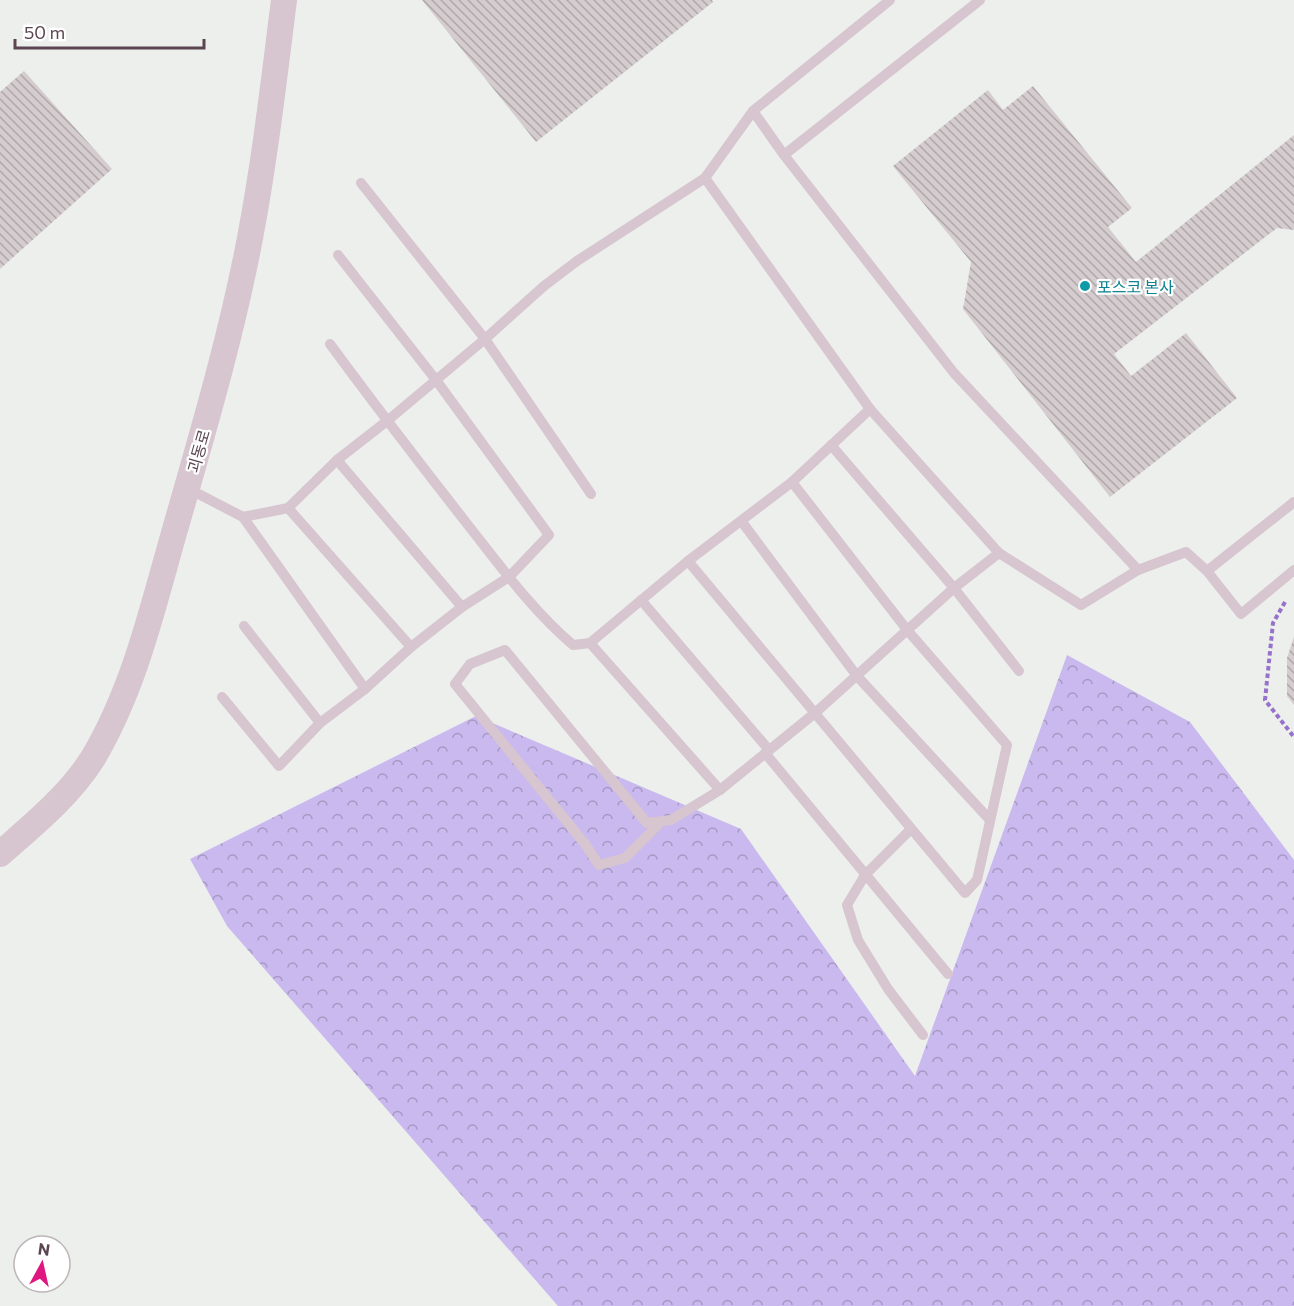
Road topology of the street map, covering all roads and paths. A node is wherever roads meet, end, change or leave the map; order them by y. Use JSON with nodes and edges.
{"nodes":[{"id":1,"x":284,"y":0,"type":"edge"},
{"id":2,"x":890,"y":0,"type":"edge"},
{"id":3,"x":980,"y":0,"type":"edge"},
{"id":4,"x":753,"y":111,"type":"junction"},
{"id":5,"x":784,"y":155,"type":"junction"},
{"id":6,"x":705,"y":178,"type":"junction"},
{"id":7,"x":360,"y":183,"type":"dead end"},
{"id":8,"x":338,"y":255,"type":"dead end"},
{"id":9,"x":485,"y":339,"type":"junction"},
{"id":10,"x":330,"y":344,"type":"dead end"},
{"id":11,"x":436,"y":380,"type":"junction"},
{"id":12,"x":870,"y":409,"type":"junction"},
{"id":13,"x":387,"y":421,"type":"junction"},
{"id":14,"x":831,"y":445,"type":"junction"},
{"id":15,"x":337,"y":460,"type":"junction"},
{"id":16,"x":792,"y":482,"type":"junction"},
{"id":17,"x":187,"y":488,"type":"junction"},
{"id":18,"x":591,"y":494,"type":"dead end"},
{"id":19,"x":1294,"y":502,"type":"edge"},
{"id":20,"x":288,"y":508,"type":"junction"},
{"id":21,"x":243,"y":517,"type":"junction"},
{"id":22,"x":742,"y":522,"type":"junction"},
{"id":23,"x":999,"y":553,"type":"junction"},
{"id":24,"x":688,"y":561,"type":"junction"},
{"id":25,"x":1138,"y":570,"type":"junction"},
{"id":26,"x":1294,"y":570,"type":"edge"},
{"id":27,"x":1208,"y":571,"type":"junction"},
{"id":28,"x":509,"y":577,"type":"junction"},
{"id":29,"x":954,"y":588,"type":"junction"},
{"id":30,"x":1289,"y":595,"type":"dead end"},
{"id":31,"x":641,"y":600,"type":"junction"},
{"id":32,"x":462,"y":607,"type":"junction"},
{"id":33,"x":244,"y":626,"type":"dead end"},
{"id":34,"x":908,"y":631,"type":"junction"},
{"id":35,"x":590,"y":643,"type":"junction"},
{"id":36,"x":411,"y":647,"type":"junction"},
{"id":37,"x":1019,"y":671,"type":"dead end"},
{"id":38,"x":857,"y":676,"type":"junction"},
{"id":39,"x":365,"y":689,"type":"junction"},
{"id":40,"x":222,"y":697,"type":"dead end"},
{"id":41,"x":815,"y":713,"type":"junction"},
{"id":42,"x":320,"y":723,"type":"junction"},
{"id":43,"x":1294,"y":737,"type":"edge"},
{"id":44,"x":767,"y":752,"type":"junction"},
{"id":45,"x":720,"y":790,"type":"junction"},
{"id":46,"x":990,"y":820,"type":"junction"},
{"id":47,"x":662,"y":821,"type":"junction"},
{"id":48,"x":911,"y":829,"type":"junction"},
{"id":49,"x":0,"y":854,"type":"edge"},
{"id":50,"x":865,"y":875,"type":"junction"},
{"id":51,"x":948,"y":974,"type":"dead end"},
{"id":52,"x":923,"y":1035,"type":"dead end"}],
"edges":[{"from":1,"to":17,"type":"street","name":"괴동로"},
{"from":2,"to":4,"type":"lane"},
{"from":3,"to":5,"type":"lane"},
{"from":4,"to":5,"type":"lane"},
{"from":4,"to":6,"type":"lane"},
{"from":5,"to":25,"type":"lane"},
{"from":6,"to":9,"type":"lane"},
{"from":6,"to":12,"type":"lane"},
{"from":7,"to":9,"type":"lane"},
{"from":8,"to":11,"type":"lane"},
{"from":9,"to":11,"type":"lane"},
{"from":9,"to":18,"type":"lane"},
{"from":10,"to":13,"type":"lane"},
{"from":11,"to":13,"type":"lane"},
{"from":11,"to":28,"type":"lane"},
{"from":12,"to":14,"type":"lane"},
{"from":12,"to":23,"type":"lane"},
{"from":13,"to":15,"type":"lane"},
{"from":13,"to":28,"type":"lane"},
{"from":14,"to":16,"type":"lane"},
{"from":14,"to":29,"type":"lane"},
{"from":15,"to":20,"type":"lane"},
{"from":15,"to":32,"type":"lane"},
{"from":16,"to":22,"type":"lane"},
{"from":16,"to":34,"type":"lane"},
{"from":17,"to":21,"type":"lane"},
{"from":17,"to":49,"type":"street","name":"괴동로"},
{"from":19,"to":27,"type":"lane"},
{"from":20,"to":21,"type":"lane"},
{"from":20,"to":36,"type":"lane"},
{"from":21,"to":39,"type":"lane"},
{"from":22,"to":24,"type":"lane"},
{"from":22,"to":38,"type":"lane"},
{"from":23,"to":25,"type":"lane"},
{"from":23,"to":29,"type":"lane"},
{"from":24,"to":31,"type":"lane"},
{"from":24,"to":41,"type":"lane"},
{"from":25,"to":27,"type":"lane"},
{"from":26,"to":27,"type":"lane"},
{"from":28,"to":32,"type":"lane"},
{"from":28,"to":35,"type":"lane"},
{"from":29,"to":34,"type":"lane"},
{"from":29,"to":37,"type":"lane"},
{"from":30,"to":43,"type":"path"},
{"from":31,"to":35,"type":"lane"},
{"from":31,"to":44,"type":"lane"},
{"from":32,"to":36,"type":"lane"},
{"from":33,"to":42,"type":"lane"},
{"from":34,"to":38,"type":"lane"},
{"from":34,"to":46,"type":"lane"},
{"from":35,"to":45,"type":"lane"},
{"from":36,"to":39,"type":"lane"},
{"from":38,"to":41,"type":"lane"},
{"from":38,"to":46,"type":"lane"},
{"from":39,"to":42,"type":"lane"},
{"from":40,"to":42,"type":"lane"},
{"from":41,"to":44,"type":"lane"},
{"from":41,"to":48,"type":"lane"},
{"from":44,"to":45,"type":"lane"},
{"from":44,"to":50,"type":"lane"},
{"from":45,"to":47,"type":"lane"},
{"from":46,"to":48,"type":"lane"},
{"from":47,"to":47,"type":"lane"},
{"from":48,"to":50,"type":"lane"},
{"from":50,"to":51,"type":"lane"},
{"from":50,"to":52,"type":"lane"}]}
